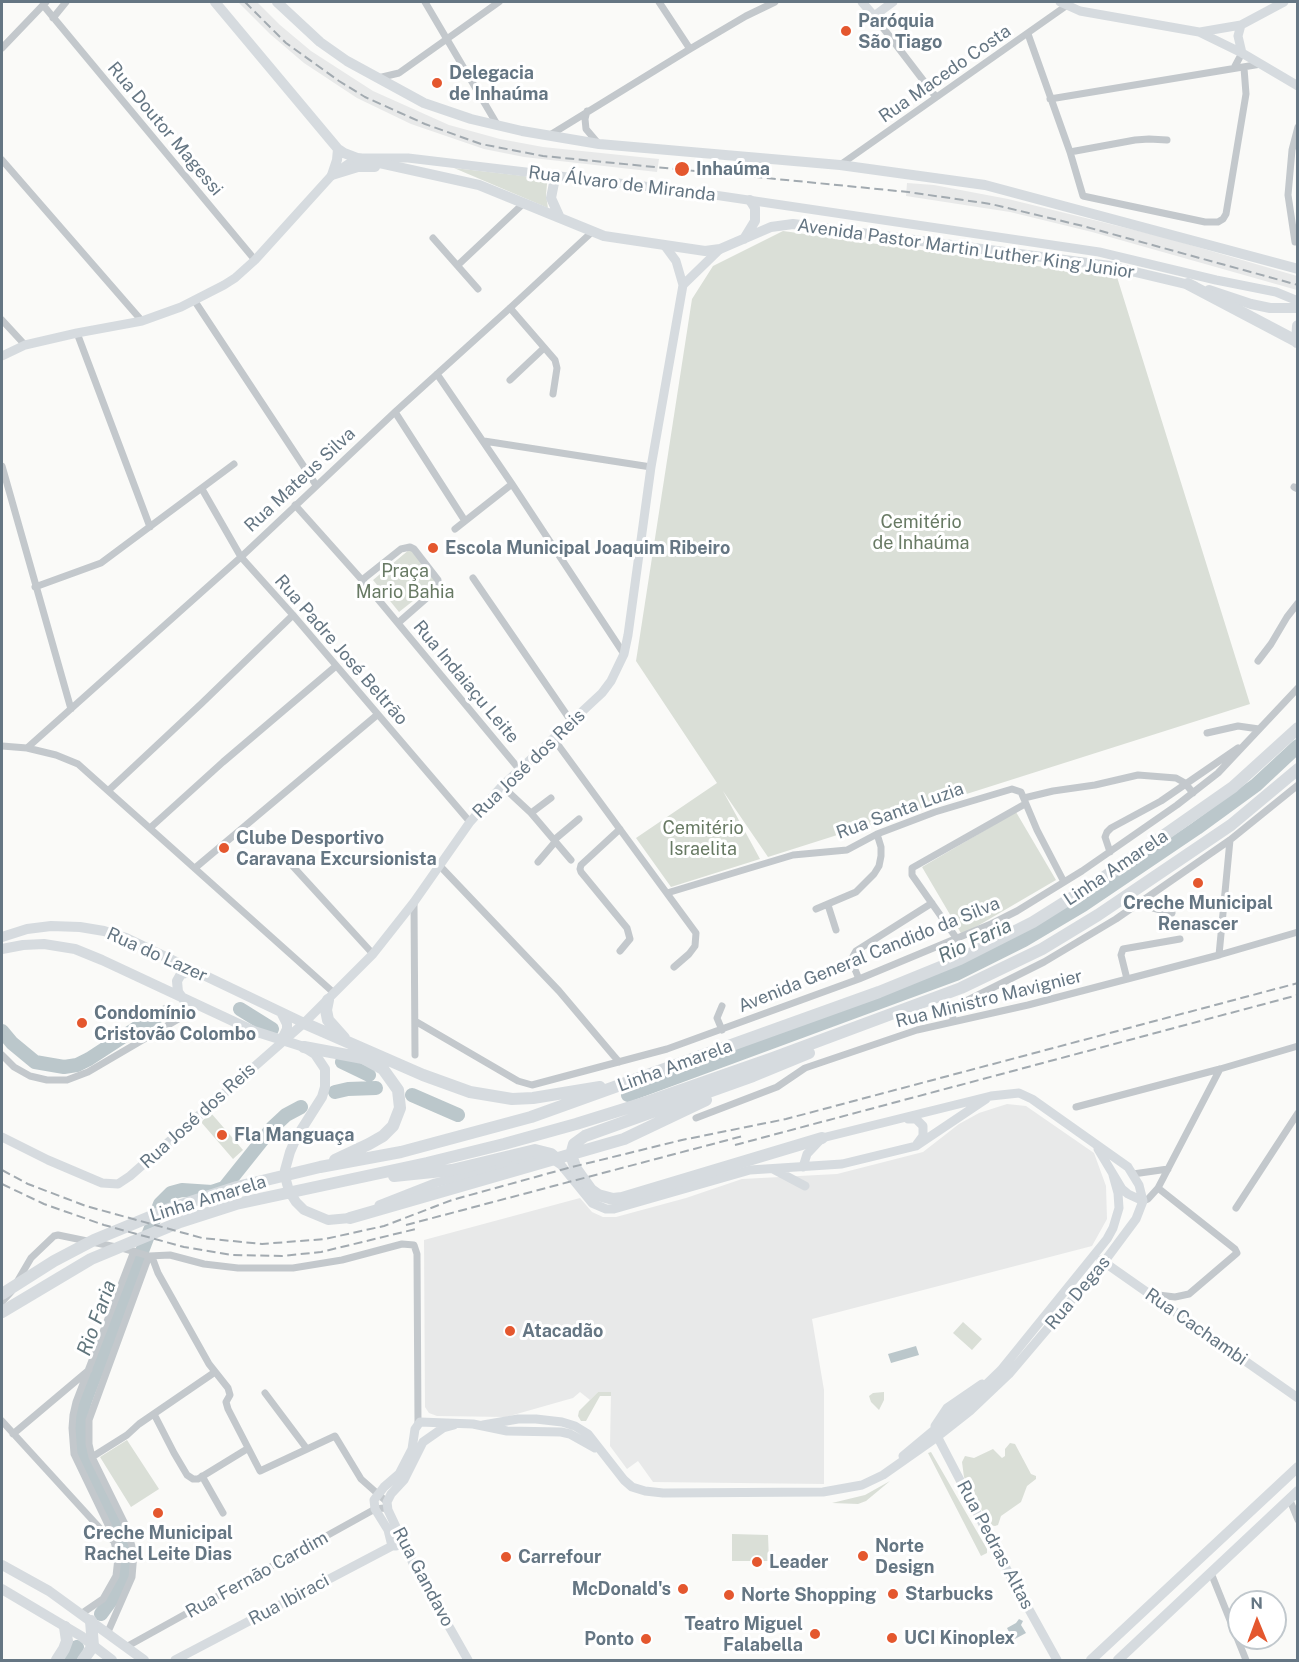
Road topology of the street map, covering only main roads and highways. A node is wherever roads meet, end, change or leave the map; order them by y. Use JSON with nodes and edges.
{"nodes":[{"id":1,"x":215,"y":2,"type":"edge"},
{"id":2,"x":277,"y":2,"type":"edge"},
{"id":3,"x":338,"y":148,"type":"junction"},
{"id":4,"x":400,"y":168,"type":"junction"},
{"id":5,"x":559,"y":176,"type":"road end"},
{"id":6,"x":750,"y":200,"type":"road end"},
{"id":7,"x":560,"y":218,"type":"junction"},
{"id":8,"x":743,"y":239,"type":"junction"},
{"id":9,"x":1298,"y":269,"type":"edge"},
{"id":10,"x":1188,"y":284,"type":"junction"},
{"id":11,"x":1298,"y":308,"type":"edge"},
{"id":12,"x":1298,"y":326,"type":"edge"},
{"id":13,"x":1298,"y":342,"type":"edge"},
{"id":14,"x":1298,"y":728,"type":"edge"},
{"id":15,"x":1298,"y":768,"type":"edge"},
{"id":16,"x":2,"y":937,"type":"edge"},
{"id":17,"x":2,"y":949,"type":"edge"},
{"id":18,"x":195,"y":971,"type":"junction"},
{"id":19,"x":331,"y":997,"type":"road end"},
{"id":20,"x":185,"y":1000,"type":"junction"},
{"id":21,"x":282,"y":1014,"type":"junction"},
{"id":22,"x":887,"y":1016,"type":"junction"},
{"id":23,"x":304,"y":1023,"type":"joint"},
{"id":24,"x":281,"y":1041,"type":"junction"},
{"id":25,"x":349,"y":1043,"type":"junction"},
{"id":26,"x":303,"y":1047,"type":"junction"},
{"id":27,"x":753,"y":1076,"type":"junction"},
{"id":28,"x":636,"y":1080,"type":"junction"},
{"id":29,"x":822,"y":1138,"type":"road end"},
{"id":30,"x":561,"y":1165,"type":"road end"},
{"id":31,"x":321,"y":1167,"type":"junction"},
{"id":32,"x":348,"y":1179,"type":"junction"},
{"id":33,"x":350,"y":1218,"type":"joint"},
{"id":34,"x":2,"y":1294,"type":"edge"},
{"id":35,"x":2,"y":1312,"type":"edge"},
{"id":36,"x":1293,"y":1471,"type":"edge"},
{"id":37,"x":1293,"y":1495,"type":"edge"},
{"id":38,"x":2,"y":1565,"type":"edge"},
{"id":39,"x":2,"y":1589,"type":"edge"},
{"id":40,"x":86,"y":1618,"type":"junction"},
{"id":41,"x":65,"y":1627,"type":"junction"},
{"id":42,"x":93,"y":1646,"type":"junction"},
{"id":43,"x":57,"y":1660,"type":"edge"},
{"id":44,"x":83,"y":1660,"type":"edge"},
{"id":45,"x":112,"y":1660,"type":"edge"},
{"id":46,"x":144,"y":1660,"type":"edge"},
{"id":47,"x":1091,"y":1660,"type":"edge"},
{"id":48,"x":1118,"y":1660,"type":"edge"}],
"edges":[{"from":1,"to":3,"type":"main road","name":"Avenida Pastor Martin Luther King Junior"},
{"from":2,"to":9,"type":"main road"},
{"from":3,"to":4,"type":"main road","name":"Avenida Pastor Martin Luther King Junior"},
{"from":3,"to":4,"type":"main road"},
{"from":4,"to":7,"type":"main road","name":"Avenida Pastor Martin Luther King Junior"},
{"from":5,"to":7,"type":"main road"},
{"from":6,"to":8,"type":"main road"},
{"from":7,"to":8,"type":"main road","name":"Avenida Pastor Martin Luther King Junior"},
{"from":8,"to":10,"type":"main road","name":"Avenida Pastor Martin Luther King Junior"},
{"from":10,"to":11,"type":"main road","name":"Avenida Pastor Martin Luther King Junior"},
{"from":10,"to":13,"type":"highway"},
{"from":12,"to":13,"type":"highway"},
{"from":14,"to":28,"type":"highway","name":"Linha Amarela"},
{"from":15,"to":22,"type":"highway","name":"Linha Amarela"},
{"from":16,"to":18,"type":"main road","name":"Rua do Lazer"},
{"from":17,"to":20,"type":"main road","name":"Rua do Lazer"},
{"from":18,"to":20,"type":"main road"},
{"from":18,"to":21,"type":"main road","name":"Rua do Lazer"},
{"from":19,"to":25,"type":"highway"},
{"from":20,"to":24,"type":"main road","name":"Rua do Lazer"},
{"from":21,"to":23,"type":"main road","name":"Rua do Lazer"},
{"from":21,"to":24,"type":"main road"},
{"from":22,"to":27,"type":"highway"},
{"from":22,"to":32,"type":"highway","name":"Linha Amarela"},
{"from":23,"to":25,"type":"highway"},
{"from":24,"to":26,"type":"main road","name":"Rua do Lazer"},
{"from":25,"to":28,"type":"highway"},
{"from":26,"to":31,"type":"highway"},
{"from":26,"to":33,"type":"main road"},
{"from":27,"to":29,"type":"highway"},
{"from":27,"to":33,"type":"highway"},
{"from":28,"to":31,"type":"highway","name":"Linha Amarela"},
{"from":30,"to":32,"type":"highway"},
{"from":31,"to":34,"type":"highway","name":"Linha Amarela"},
{"from":32,"to":35,"type":"highway","name":"Linha Amarela"},
{"from":36,"to":37,"type":"main road"},
{"from":36,"to":47,"type":"main road"},
{"from":37,"to":48,"type":"main road"},
{"from":38,"to":40,"type":"main road"},
{"from":39,"to":41,"type":"main road"},
{"from":40,"to":42,"type":"highway"},
{"from":40,"to":46,"type":"main road"},
{"from":41,"to":42,"type":"main road"},
{"from":41,"to":43,"type":"highway"},
{"from":42,"to":44,"type":"highway"},
{"from":42,"to":45,"type":"main road"}]}
